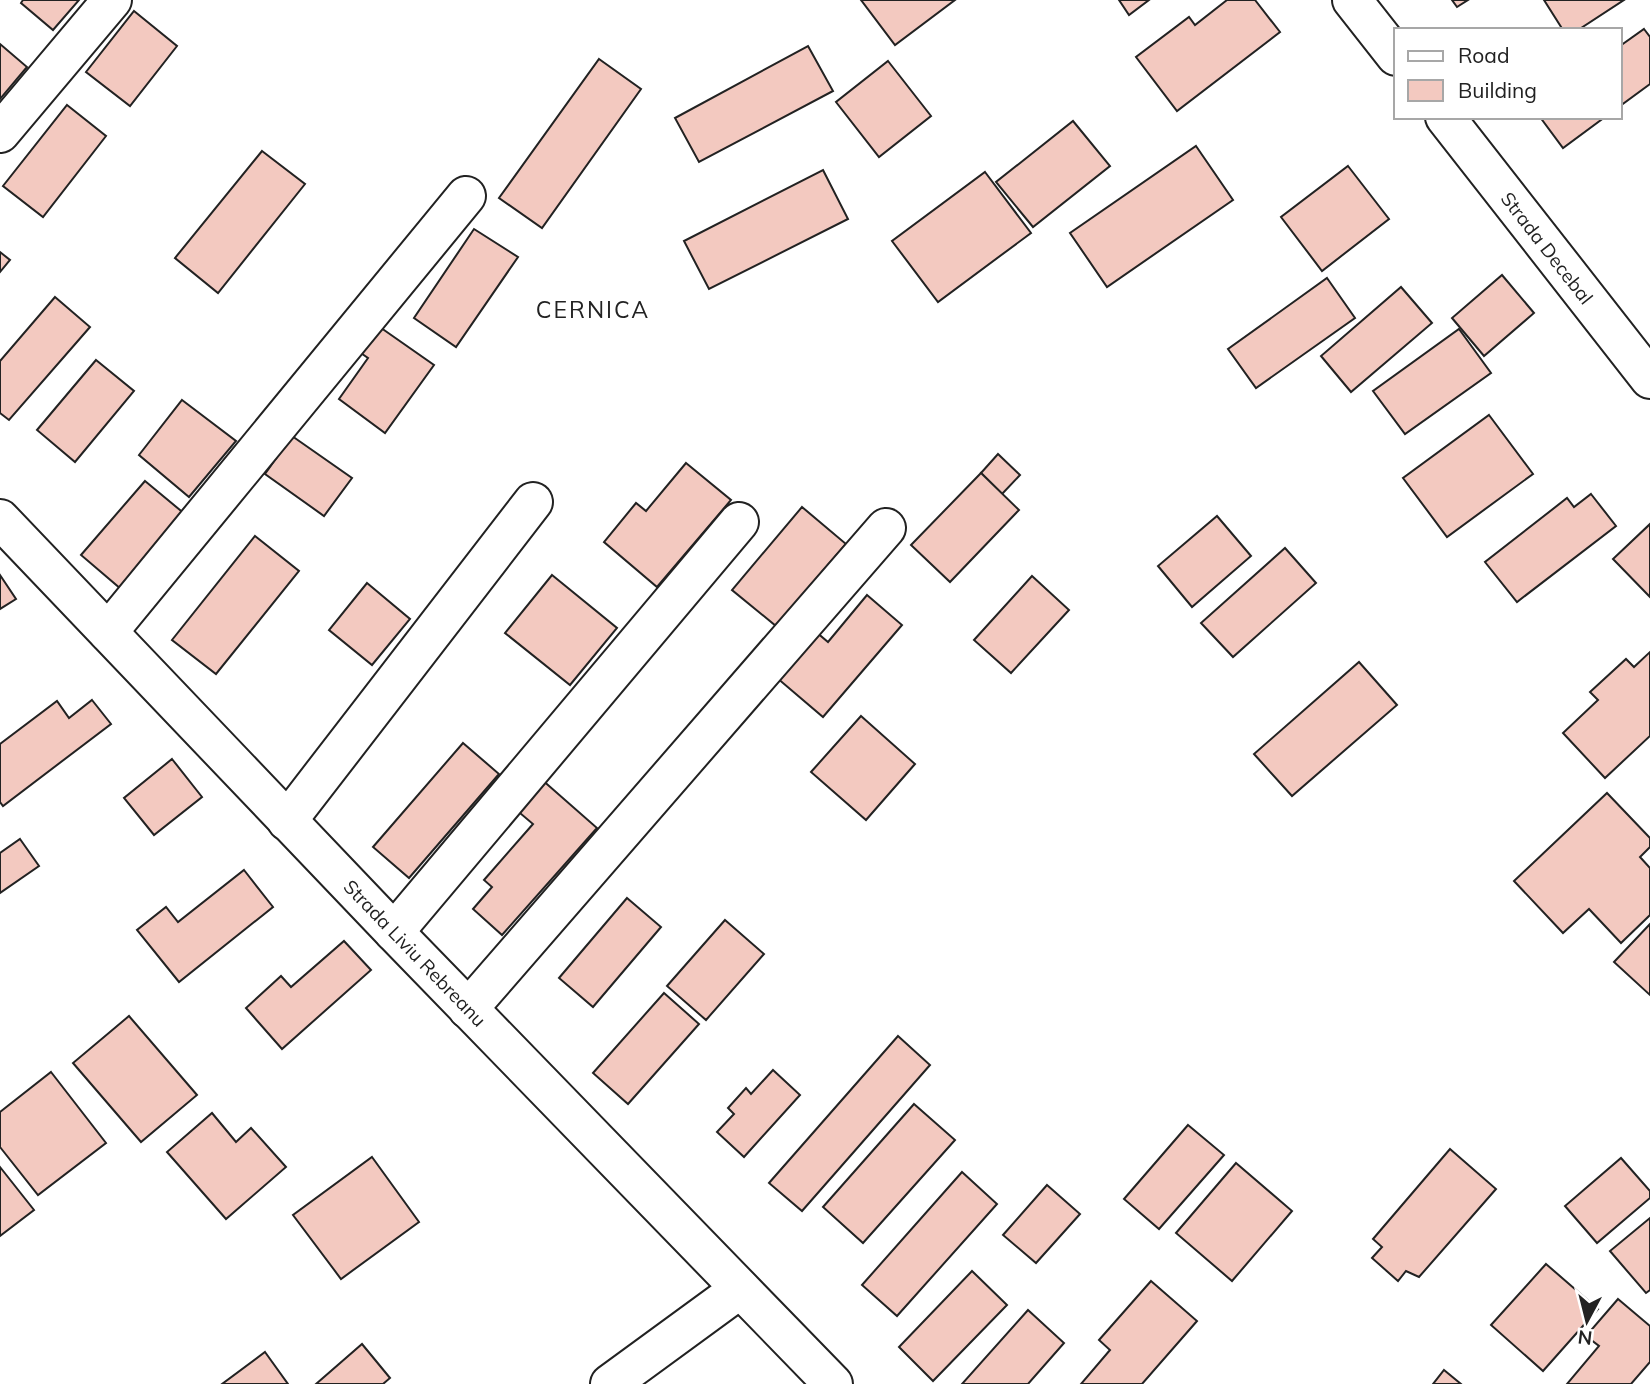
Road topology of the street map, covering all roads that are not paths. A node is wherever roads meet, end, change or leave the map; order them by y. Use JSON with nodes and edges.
{"nodes":[{"id":1,"x":112,"y":0,"type":"edge"},
{"id":2,"x":1352,"y":0,"type":"edge"},
{"id":3,"x":1394,"y":53,"type":"edge"},
{"id":4,"x":1446,"y":119,"type":"edge"},
{"id":5,"x":0,"y":133,"type":"edge"},
{"id":6,"x":466,"y":196,"type":"dead end"},
{"id":7,"x":1650,"y":379,"type":"edge"},
{"id":8,"x":533,"y":502,"type":"dead end"},
{"id":9,"x":0,"y":519,"type":"edge"},
{"id":10,"x":739,"y":522,"type":"dead end"},
{"id":11,"x":886,"y":528,"type":"dead end"},
{"id":12,"x":108,"y":632,"type":"junction"},
{"id":13,"x":287,"y":821,"type":"junction"},
{"id":14,"x":394,"y":932,"type":"junction"},
{"id":15,"x":468,"y":1009,"type":"junction"},
{"id":16,"x":740,"y":1289,"type":"junction"},
{"id":17,"x":610,"y":1384,"type":"edge"},
{"id":18,"x":833,"y":1384,"type":"edge"}],
"edges":[{"from":1,"to":5,"type":"street"},
{"from":2,"to":3,"type":"street"},
{"from":4,"to":7,"type":"street","name":"Strada Decebal"},
{"from":6,"to":12,"type":"street"},
{"from":8,"to":13,"type":"street"},
{"from":9,"to":12,"type":"street","name":"Strada Liviu Rebreanu"},
{"from":10,"to":14,"type":"street"},
{"from":11,"to":15,"type":"street"},
{"from":12,"to":13,"type":"street","name":"Strada Liviu Rebreanu"},
{"from":13,"to":14,"type":"street","name":"Strada Liviu Rebreanu"},
{"from":14,"to":15,"type":"street","name":"Strada Liviu Rebreanu"},
{"from":15,"to":16,"type":"street","name":"Strada Liviu Rebreanu"},
{"from":16,"to":17,"type":"street"},
{"from":16,"to":18,"type":"street","name":"Strada Liviu Rebreanu"}]}
